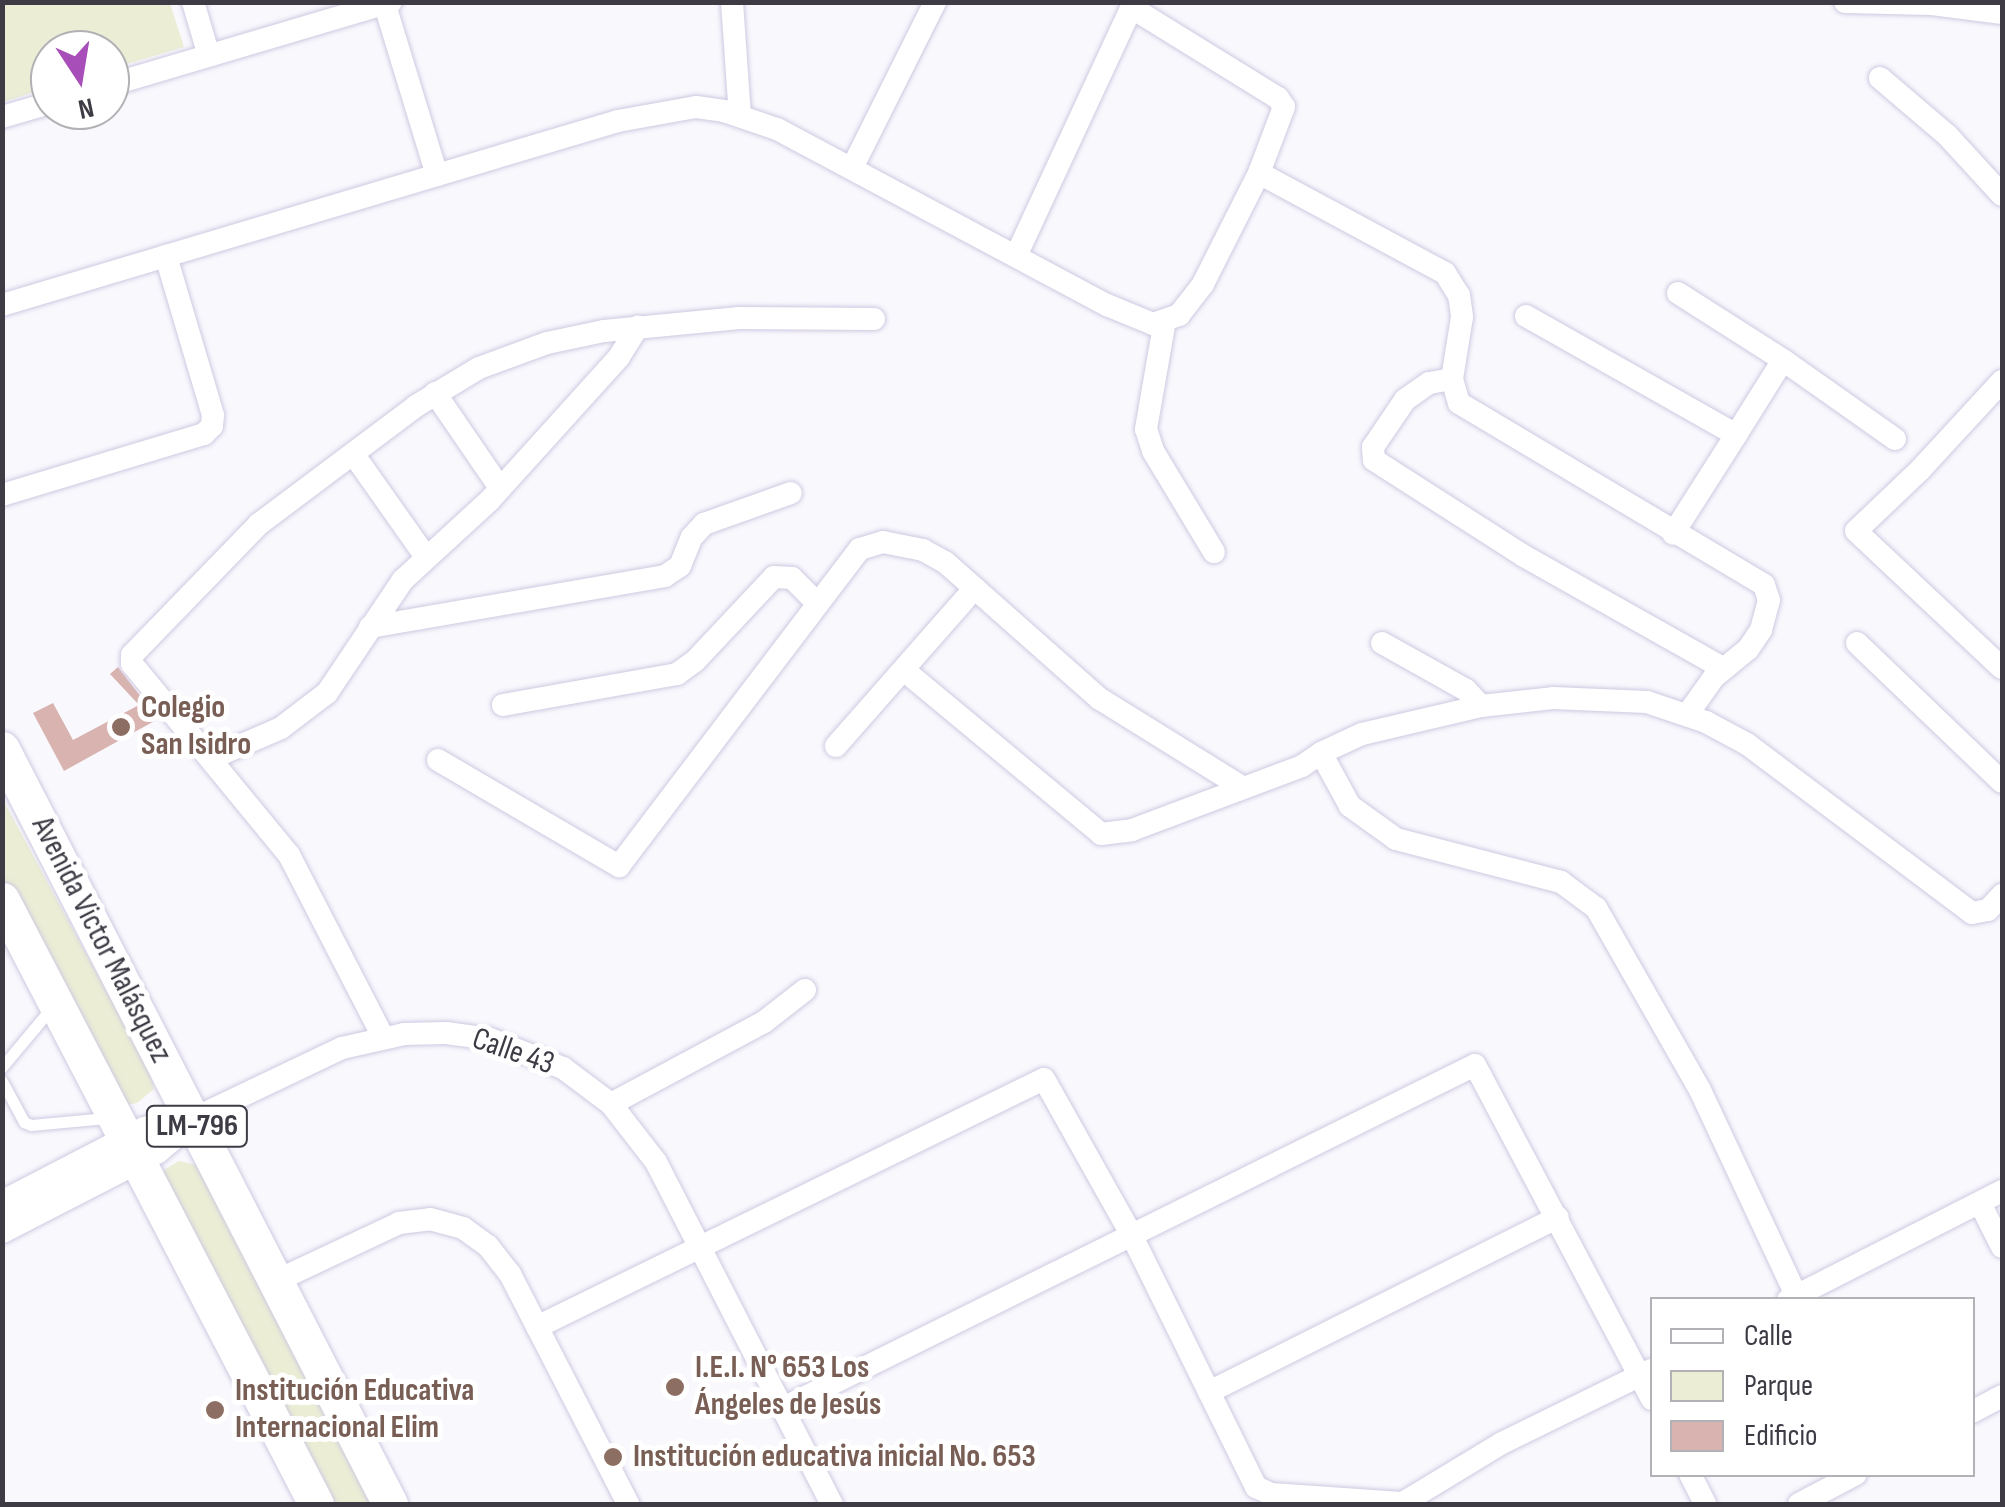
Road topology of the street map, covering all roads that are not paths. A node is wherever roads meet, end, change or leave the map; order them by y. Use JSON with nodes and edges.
{"nodes":[{"id":1,"x":193,"y":2,"type":"edge"},
{"id":2,"x":732,"y":2,"type":"edge"},
{"id":3,"x":935,"y":2,"type":"edge"},
{"id":4,"x":1845,"y":2,"type":"edge"},
{"id":5,"x":386,"y":3,"type":"edge"},
{"id":6,"x":1133,"y":5,"type":"edge"},
{"id":7,"x":2002,"y":13,"type":"edge"},
{"id":8,"x":209,"y":56,"type":"junction"},
{"id":9,"x":1880,"y":78,"type":"dead end"},
{"id":10,"x":130,"y":79,"type":"edge"},
{"id":11,"x":30,"y":109,"type":"edge"},
{"id":12,"x":740,"y":116,"type":"junction"},
{"id":13,"x":2,"y":117,"type":"edge"},
{"id":14,"x":852,"y":168,"type":"junction"},
{"id":15,"x":437,"y":174,"type":"junction"},
{"id":16,"x":1259,"y":174,"type":"junction"},
{"id":17,"x":2002,"y":195,"type":"edge"},
{"id":18,"x":1017,"y":254,"type":"junction"},
{"id":19,"x":166,"y":256,"type":"junction"},
{"id":20,"x":1678,"y":293,"type":"dead end"},
{"id":21,"x":2,"y":305,"type":"edge"},
{"id":22,"x":1526,"y":316,"type":"dead end"},
{"id":23,"x":874,"y":319,"type":"dead end"},
{"id":24,"x":1165,"y":320,"type":"junction"},
{"id":25,"x":638,"y":328,"type":"junction"},
{"id":26,"x":1783,"y":360,"type":"junction"},
{"id":27,"x":1452,"y":379,"type":"junction"},
{"id":28,"x":2002,"y":381,"type":"edge"},
{"id":29,"x":435,"y":393,"type":"junction"},
{"id":30,"x":1736,"y":435,"type":"junction"},
{"id":31,"x":1895,"y":439,"type":"dead end"},
{"id":32,"x":354,"y":455,"type":"junction"},
{"id":33,"x":500,"y":488,"type":"junction"},
{"id":34,"x":791,"y":493,"type":"dead end"},
{"id":35,"x":2,"y":495,"type":"edge"},
{"id":36,"x":1673,"y":534,"type":"junction"},
{"id":37,"x":1214,"y":552,"type":"dead end"},
{"id":38,"x":426,"y":557,"type":"junction"},
{"id":39,"x":975,"y":588,"type":"junction"},
{"id":40,"x":817,"y":603,"type":"junction"},
{"id":41,"x":370,"y":627,"type":"junction"},
{"id":42,"x":1382,"y":643,"type":"dead end"},
{"id":43,"x":1857,"y":643,"type":"dead end"},
{"id":44,"x":1724,"y":668,"type":"junction"},
{"id":45,"x":2002,"y":668,"type":"edge"},
{"id":46,"x":905,"y":671,"type":"junction"},
{"id":47,"x":503,"y":704,"type":"dead end"},
{"id":48,"x":1481,"y":706,"type":"junction"},
{"id":49,"x":1687,"y":715,"type":"junction"},
{"id":50,"x":836,"y":746,"type":"dead end"},
{"id":51,"x":2,"y":749,"type":"edge"},
{"id":52,"x":1321,"y":753,"type":"junction"},
{"id":53,"x":212,"y":758,"type":"junction"},
{"id":54,"x":438,"y":760,"type":"dead end"},
{"id":55,"x":2002,"y":782,"type":"edge"},
{"id":56,"x":1242,"y":787,"type":"junction"},
{"id":57,"x":2002,"y":895,"type":"edge"},
{"id":58,"x":2,"y":900,"type":"edge"},
{"id":59,"x":804,"y":990,"type":"dead end"},
{"id":60,"x":56,"y":1003,"type":"junction"},
{"id":61,"x":383,"y":1037,"type":"junction"},
{"id":62,"x":2,"y":1066,"type":"edge"},
{"id":63,"x":2,"y":1080,"type":"edge"},
{"id":64,"x":611,"y":1104,"type":"junction"},
{"id":65,"x":193,"y":1118,"type":"junction"},
{"id":66,"x":127,"y":1139,"type":"junction"},
{"id":67,"x":2002,"y":1192,"type":"edge"},
{"id":68,"x":1980,"y":1203,"type":"junction"},
{"id":69,"x":2,"y":1205,"type":"edge"},
{"id":70,"x":1558,"y":1217,"type":"junction"},
{"id":71,"x":2,"y":1229,"type":"edge"},
{"id":72,"x":1132,"y":1236,"type":"junction"},
{"id":73,"x":701,"y":1246,"type":"junction"},
{"id":74,"x":2002,"y":1247,"type":"edge"},
{"id":75,"x":276,"y":1281,"type":"junction"},
{"id":76,"x":1792,"y":1297,"type":"edge"},
{"id":77,"x":537,"y":1327,"type":"junction"},
{"id":78,"x":1647,"y":1372,"type":"edge"},
{"id":79,"x":1209,"y":1392,"type":"junction"},
{"id":80,"x":2002,"y":1396,"type":"edge"},
{"id":81,"x":783,"y":1408,"type":"junction"},
{"id":82,"x":1975,"y":1410,"type":"edge"},
{"id":83,"x":1692,"y":1477,"type":"edge"},
{"id":84,"x":1850,"y":1477,"type":"edge"},
{"id":85,"x":316,"y":1504,"type":"edge"},
{"id":86,"x":390,"y":1504,"type":"edge"},
{"id":87,"x":628,"y":1504,"type":"edge"},
{"id":88,"x":832,"y":1504,"type":"edge"},
{"id":89,"x":1410,"y":1504,"type":"edge"},
{"id":90,"x":1705,"y":1504,"type":"edge"},
{"id":91,"x":1800,"y":1504,"type":"edge"}],
"edges":[{"from":1,"to":8,"type":"street"},
{"from":2,"to":12,"type":"street"},
{"from":3,"to":14,"type":"street"},
{"from":4,"to":7,"type":"street"},
{"from":5,"to":8,"type":"street"},
{"from":5,"to":15,"type":"street"},
{"from":6,"to":16,"type":"street"},
{"from":6,"to":18,"type":"street"},
{"from":8,"to":10,"type":"street"},
{"from":9,"to":17,"type":"street"},
{"from":11,"to":13,"type":"street"},
{"from":12,"to":14,"type":"street"},
{"from":12,"to":15,"type":"street"},
{"from":14,"to":18,"type":"street"},
{"from":15,"to":19,"type":"street"},
{"from":16,"to":24,"type":"street"},
{"from":16,"to":27,"type":"street"},
{"from":18,"to":24,"type":"street"},
{"from":19,"to":21,"type":"street"},
{"from":19,"to":35,"type":"street"},
{"from":20,"to":26,"type":"street"},
{"from":22,"to":30,"type":"street"},
{"from":23,"to":25,"type":"street"},
{"from":24,"to":37,"type":"street"},
{"from":25,"to":29,"type":"street"},
{"from":25,"to":33,"type":"street"},
{"from":26,"to":30,"type":"street"},
{"from":26,"to":31,"type":"street"},
{"from":27,"to":36,"type":"street"},
{"from":27,"to":44,"type":"street"},
{"from":28,"to":45,"type":"street"},
{"from":29,"to":32,"type":"street"},
{"from":29,"to":33,"type":"street"},
{"from":30,"to":36,"type":"street"},
{"from":32,"to":38,"type":"street"},
{"from":32,"to":53,"type":"street"},
{"from":33,"to":38,"type":"street"},
{"from":34,"to":41,"type":"street"},
{"from":36,"to":44,"type":"street"},
{"from":38,"to":41,"type":"street"},
{"from":39,"to":40,"type":"street"},
{"from":39,"to":46,"type":"street"},
{"from":39,"to":56,"type":"street"},
{"from":40,"to":47,"type":"street"},
{"from":40,"to":54,"type":"street"},
{"from":41,"to":53,"type":"street"},
{"from":42,"to":48,"type":"street"},
{"from":43,"to":55,"type":"street"},
{"from":44,"to":49,"type":"street"},
{"from":46,"to":50,"type":"street"},
{"from":46,"to":56,"type":"street"},
{"from":48,"to":49,"type":"street"},
{"from":48,"to":52,"type":"street"},
{"from":49,"to":57,"type":"street"},
{"from":51,"to":65,"type":"main road","name":"Avenida Victor Malásquez","number":"LM-796"},
{"from":52,"to":56,"type":"street"},
{"from":52,"to":76,"type":"street"},
{"from":53,"to":61,"type":"street"},
{"from":58,"to":60,"type":"main road","name":"Avenida Victor Malásquez","number":"LM-796"},
{"from":59,"to":64,"type":"street"},
{"from":60,"to":62,"type":"lane"},
{"from":60,"to":66,"type":"main road","name":"Avenida Victor Malásquez","number":"LM-796"},
{"from":61,"to":64,"type":"street","name":"Calle 43"},
{"from":61,"to":65,"type":"street","name":"Calle 43"},
{"from":63,"to":66,"type":"lane"},
{"from":64,"to":73,"type":"street","name":"Calle 43"},
{"from":65,"to":66,"type":"street"},
{"from":65,"to":75,"type":"main road","name":"Avenida Victor Malásquez","number":"LM-796"},
{"from":66,"to":69,"type":"street"},
{"from":66,"to":71,"type":"street"},
{"from":66,"to":85,"type":"main road","name":"Avenida Victor Malásquez","number":"LM-796"},
{"from":67,"to":68,"type":"street"},
{"from":68,"to":74,"type":"street"},
{"from":68,"to":76,"type":"street"},
{"from":70,"to":72,"type":"street"},
{"from":70,"to":78,"type":"street"},
{"from":70,"to":79,"type":"street"},
{"from":72,"to":73,"type":"street"},
{"from":72,"to":79,"type":"street"},
{"from":72,"to":81,"type":"street"},
{"from":73,"to":77,"type":"street"},
{"from":73,"to":81,"type":"street","name":"Calle 43"},
{"from":75,"to":77,"type":"street"},
{"from":75,"to":86,"type":"main road","name":"Avenida Victor Malásquez","number":"LM-796"},
{"from":77,"to":87,"type":"street"},
{"from":78,"to":89,"type":"street"},
{"from":79,"to":89,"type":"street"},
{"from":80,"to":82,"type":"street"},
{"from":81,"to":88,"type":"street","name":"Calle 43"},
{"from":83,"to":90,"type":"street"},
{"from":84,"to":91,"type":"street"}]}
